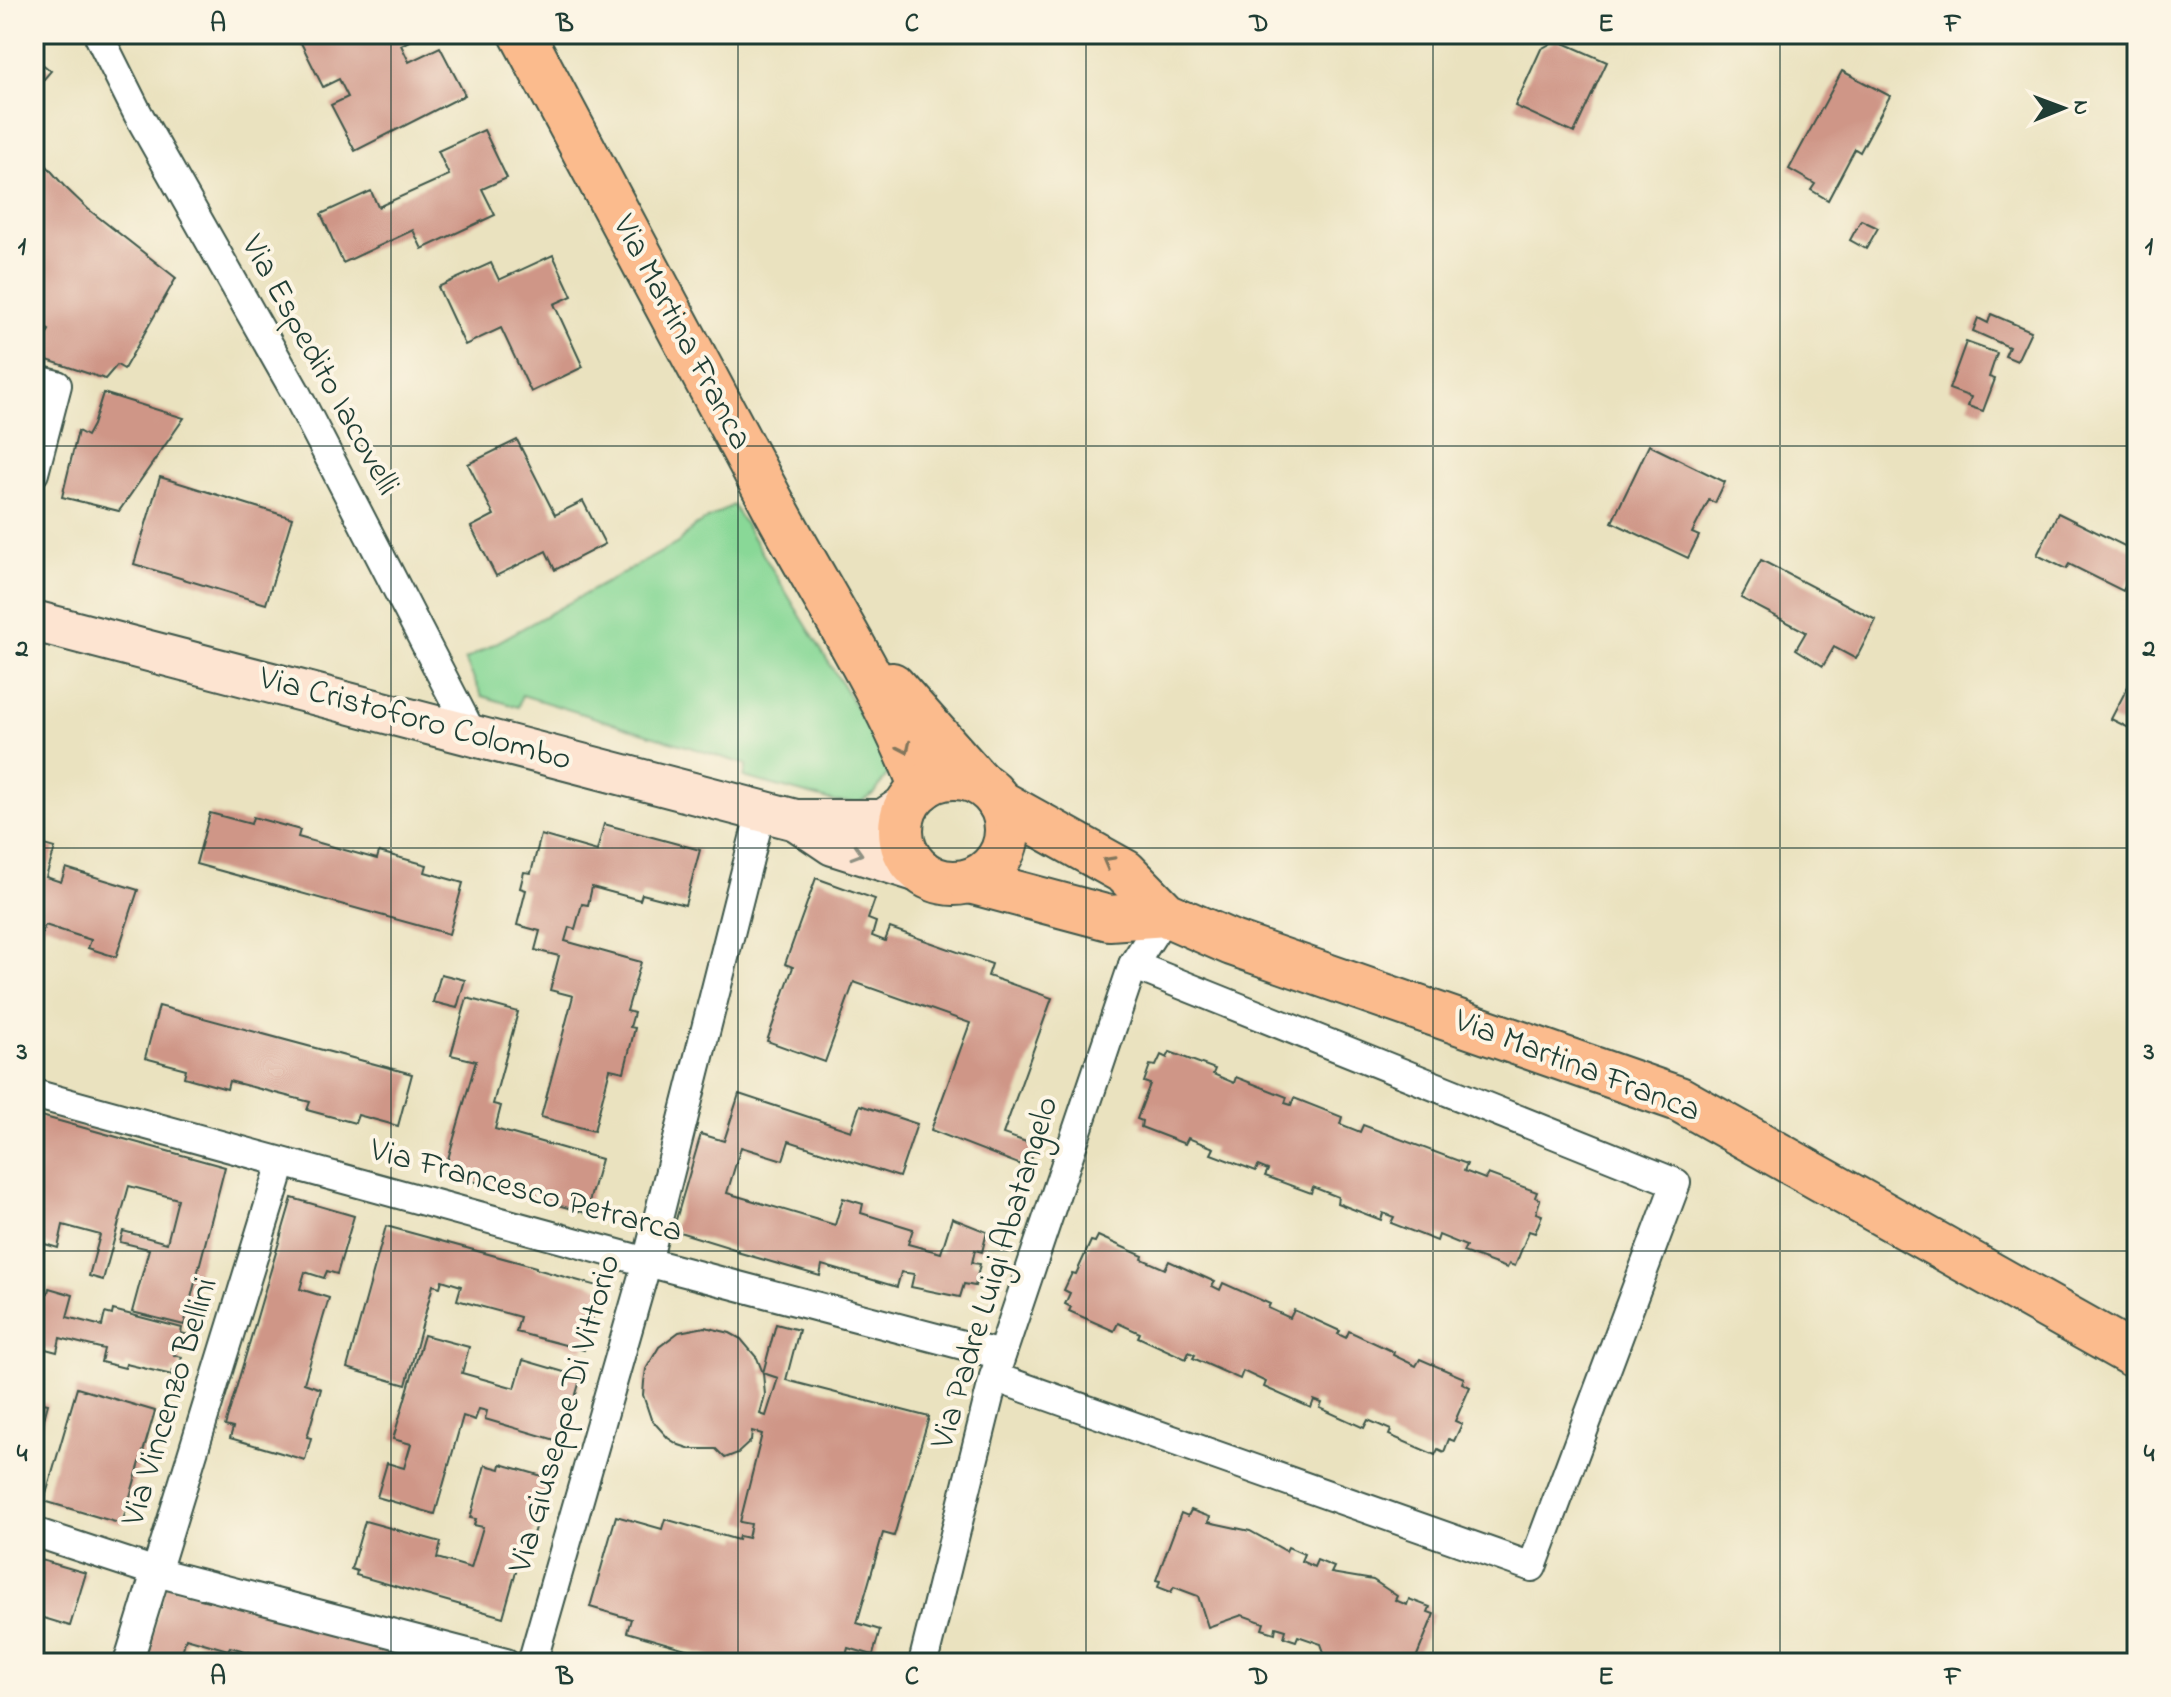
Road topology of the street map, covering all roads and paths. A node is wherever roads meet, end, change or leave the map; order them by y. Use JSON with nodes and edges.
{"nodes":[{"id":1,"x":98,"y":34,"type":"edge"},
{"id":2,"x":522,"y":34,"type":"edge"},
{"id":3,"x":46,"y":382,"type":"edge"},
{"id":4,"x":34,"y":473,"type":"edge"},
{"id":5,"x":34,"y":621,"type":"edge"},
{"id":6,"x":844,"y":629,"type":"junction"},
{"id":7,"x":472,"y":734,"type":"junction"},
{"id":8,"x":988,"y":792,"type":"junction"},
{"id":9,"x":916,"y":795,"type":"junction"},
{"id":10,"x":779,"y":816,"type":"junction"},
{"id":11,"x":922,"y":873,"type":"junction"},
{"id":12,"x":970,"y":881,"type":"junction"},
{"id":13,"x":1166,"y":914,"type":"junction"},
{"id":14,"x":1133,"y":965,"type":"junction"},
{"id":15,"x":34,"y":1094,"type":"edge"},
{"id":16,"x":282,"y":1163,"type":"junction"},
{"id":17,"x":647,"y":1262,"type":"junction"},
{"id":18,"x":2137,"y":1357,"type":"edge"},
{"id":19,"x":998,"y":1366,"type":"junction"},
{"id":20,"x":34,"y":1532,"type":"edge"},
{"id":21,"x":156,"y":1572,"type":"junction"},
{"id":22,"x":128,"y":1663,"type":"edge"},
{"id":23,"x":506,"y":1663,"type":"edge"},
{"id":24,"x":532,"y":1663,"type":"edge"},
{"id":25,"x":923,"y":1663,"type":"edge"}],
"edges":[{"from":1,"to":7,"type":"street","name":"Via Espedito Iacovelli"},
{"from":2,"to":6,"type":"main road","name":"Via Martina Franca"},
{"from":3,"to":4,"type":"street"},
{"from":5,"to":7,"type":"street","name":"Via Cristoforo Colombo"},
{"from":6,"to":8,"type":"main road","name":"Via Martina Franca"},
{"from":6,"to":9,"type":"main road","name":"Via Martina Franca","one_way":true},
{"from":7,"to":10,"type":"street","name":"Via Cristoforo Colombo"},
{"from":8,"to":9,"type":"main road"},
{"from":8,"to":12,"type":"main road"},
{"from":13,"to":8,"type":"main road","name":"Via Martina Franca","one_way":true},
{"from":9,"to":10,"type":"street","name":"Via Cristoforo Colombo"},
{"from":9,"to":11,"type":"main road"},
{"from":10,"to":11,"type":"street","name":"Via Cristoforo Colombo","one_way":true},
{"from":10,"to":17,"type":"street","name":"Via Giuseppe Di Vittorio"},
{"from":11,"to":12,"type":"main road"},
{"from":12,"to":13,"type":"main road","name":"Via Martina Franca"},
{"from":13,"to":14,"type":"street","name":"Via Padre Luigi Abatangelo"},
{"from":13,"to":18,"type":"main road","name":"Via Martina Franca"},
{"from":14,"to":19,"type":"street","name":"Via Padre Luigi Abatangelo"},
{"from":14,"to":19,"type":"street","name":"Via Francesco Petrarca"},
{"from":15,"to":16,"type":"street","name":"Via Francesco Petrarca"},
{"from":16,"to":17,"type":"street","name":"Via Francesco Petrarca"},
{"from":16,"to":21,"type":"street","name":"Via Vincenzo Bellini"},
{"from":17,"to":19,"type":"street","name":"Via Francesco Petrarca"},
{"from":17,"to":24,"type":"street","name":"Via Giuseppe Di Vittorio"},
{"from":19,"to":25,"type":"street","name":"Via Padre Luigi Abatangelo"},
{"from":20,"to":21,"type":"street"},
{"from":21,"to":22,"type":"street","name":"Via Vincenzo Bellini"},
{"from":21,"to":23,"type":"street"}]}
